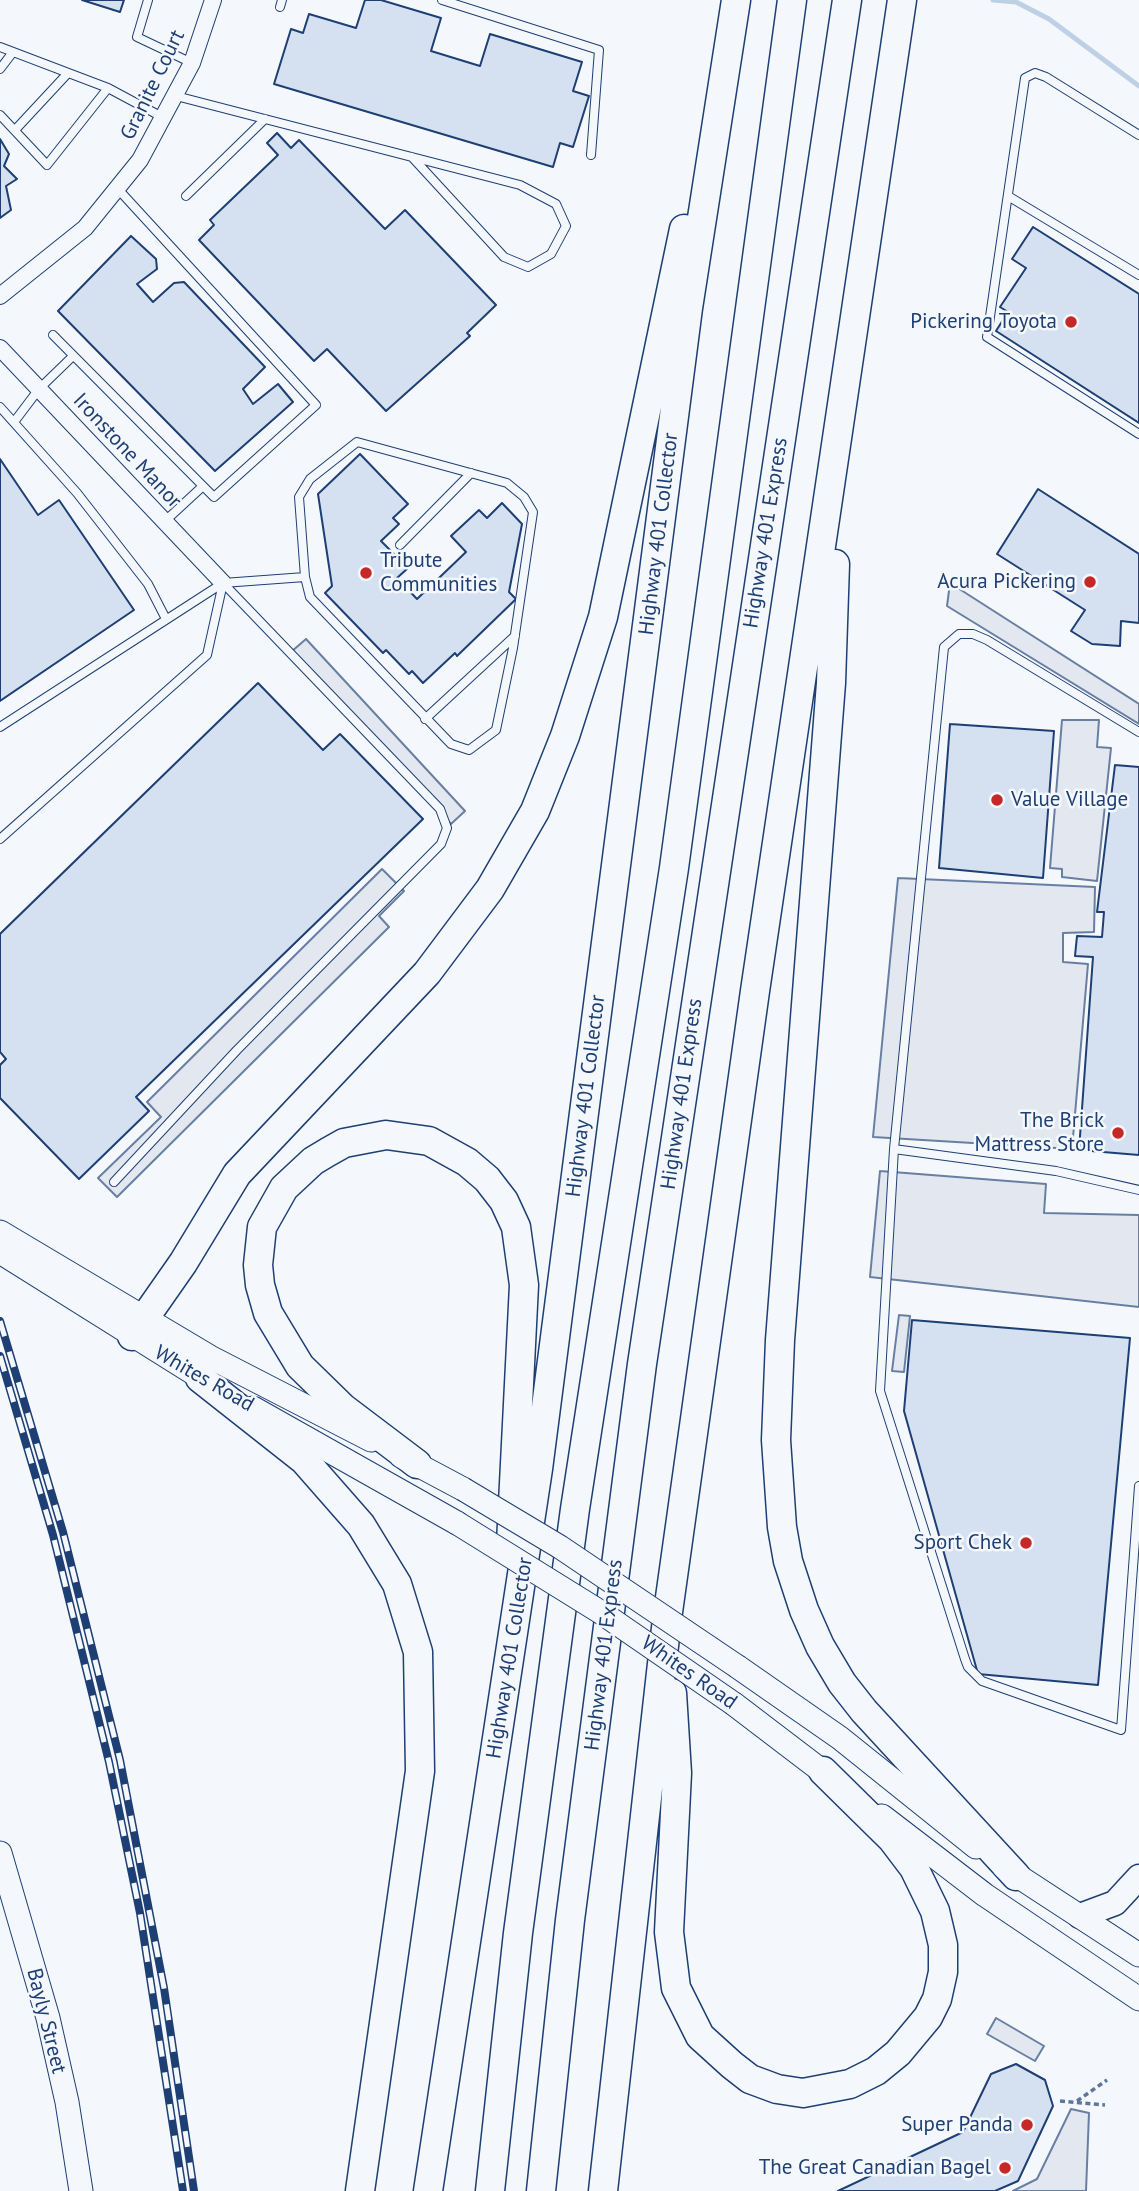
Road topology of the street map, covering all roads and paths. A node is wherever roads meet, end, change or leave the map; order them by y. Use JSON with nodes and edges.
{"nodes":[{"id":1,"x":148,"y":0,"type":"edge"},
{"id":2,"x":213,"y":0,"type":"edge"},
{"id":3,"x":442,"y":0,"type":"edge"},
{"id":4,"x":736,"y":0,"type":"edge"},
{"id":5,"x":792,"y":0,"type":"edge"},
{"id":6,"x":847,"y":0,"type":"edge"},
{"id":7,"x":902,"y":0,"type":"edge"},
{"id":8,"x":732,"y":29,"type":"junction"},
{"id":9,"x":0,"y":47,"type":"edge"},
{"id":10,"x":13,"y":52,"type":"junction"},
{"id":11,"x":192,"y":63,"type":"junction"},
{"id":12,"x":0,"y":69,"type":"edge"},
{"id":13,"x":68,"y":73,"type":"junction"},
{"id":14,"x":108,"y":88,"type":"junction"},
{"id":15,"x":176,"y":96,"type":"junction"},
{"id":16,"x":0,"y":115,"type":"edge"},
{"id":17,"x":165,"y":118,"type":"junction"},
{"id":18,"x":265,"y":119,"type":"junction"},
{"id":19,"x":15,"y":131,"type":"junction"},
{"id":20,"x":1139,"y":135,"type":"edge"},
{"id":21,"x":591,"y":155,"type":"dead end"},
{"id":22,"x":412,"y":157,"type":"junction"},
{"id":23,"x":117,"y":188,"type":"junction"},
{"id":24,"x":186,"y":196,"type":"dead end"},
{"id":25,"x":1008,"y":196,"type":"junction"},
{"id":26,"x":1139,"y":275,"type":"edge"},
{"id":27,"x":0,"y":296,"type":"edge"},
{"id":28,"x":53,"y":335,"type":"dead end"},
{"id":29,"x":0,"y":348,"type":"edge"},
{"id":30,"x":73,"y":356,"type":"junction"},
{"id":31,"x":39,"y":389,"type":"junction"},
{"id":32,"x":0,"y":407,"type":"edge"},
{"id":33,"x":14,"y":422,"type":"junction"},
{"id":34,"x":1139,"y":434,"type":"edge"},
{"id":35,"x":839,"y":435,"type":"junction"},
{"id":36,"x":471,"y":473,"type":"junction"},
{"id":37,"x":203,"y":486,"type":"junction"},
{"id":38,"x":164,"y":522,"type":"junction"},
{"id":39,"x":400,"y":545,"type":"dead end"},
{"id":40,"x":305,"y":577,"type":"junction"},
{"id":41,"x":223,"y":583,"type":"junction"},
{"id":42,"x":166,"y":619,"type":"junction"},
{"id":43,"x":515,"y":636,"type":"junction"},
{"id":44,"x":425,"y":719,"type":"junction"},
{"id":45,"x":0,"y":727,"type":"edge"},
{"id":46,"x":1139,"y":732,"type":"edge"},
{"id":47,"x":0,"y":839,"type":"edge"},
{"id":48,"x":894,"y":1149,"type":"junction"},
{"id":49,"x":114,"y":1182,"type":"dead end"},
{"id":50,"x":1139,"y":1191,"type":"edge"},
{"id":51,"x":0,"y":1232,"type":"edge"},
{"id":52,"x":0,"y":1252,"type":"edge"},
{"id":53,"x":50,"y":1274,"type":"junction"},
{"id":54,"x":138,"y":1328,"type":"junction"},
{"id":55,"x":200,"y":1378,"type":"junction"},
{"id":56,"x":417,"y":1464,"type":"junction"},
{"id":57,"x":1139,"y":1486,"type":"edge"},
{"id":58,"x":667,"y":1619,"type":"junction"},
{"id":59,"x":516,"y":1624,"type":"junction"},
{"id":60,"x":823,"y":1771,"type":"junction"},
{"id":61,"x":0,"y":1853,"type":"edge"},
{"id":62,"x":1016,"y":1875,"type":"junction"},
{"id":63,"x":1139,"y":1877,"type":"edge"},
{"id":64,"x":1080,"y":1916,"type":"junction"},
{"id":65,"x":518,"y":1933,"type":"junction"},
{"id":66,"x":1139,"y":1955,"type":"edge"},
{"id":67,"x":1139,"y":1998,"type":"edge"},
{"id":68,"x":1107,"y":2080,"type":"dead end"},
{"id":69,"x":1060,"y":2101,"type":"dead end"},
{"id":70,"x":1075,"y":2102,"type":"junction"},
{"id":71,"x":1105,"y":2105,"type":"dead end"},
{"id":72,"x":81,"y":2191,"type":"edge"},
{"id":73,"x":360,"y":2191,"type":"edge"},
{"id":74,"x":428,"y":2191,"type":"edge"},
{"id":75,"x":472,"y":2191,"type":"edge"},
{"id":76,"x":489,"y":2191,"type":"edge"},
{"id":77,"x":541,"y":2191,"type":"edge"},
{"id":78,"x":603,"y":2191,"type":"edge"}],
"edges":[{"from":1,"to":11,"type":"lane"},
{"from":2,"to":11,"type":"street","name":"Granite Court"},
{"from":3,"to":21,"type":"lane"},
{"from":4,"to":8,"type":"highway","name":"Highway 401 Collector"},
{"from":5,"to":65,"type":"highway","name":"Highway 401 Express"},
{"from":6,"to":77,"type":"highway","name":"Highway 401 Express"},
{"from":7,"to":35,"type":"highway"},
{"from":8,"to":54,"type":"highway"},
{"from":8,"to":59,"type":"highway","name":"Highway 401 Collector"},
{"from":9,"to":10,"type":"lane"},
{"from":10,"to":12,"type":"lane"},
{"from":10,"to":13,"type":"lane"},
{"from":11,"to":15,"type":"street","name":"Granite Court"},
{"from":13,"to":14,"type":"lane"},
{"from":13,"to":19,"type":"lane"},
{"from":14,"to":17,"type":"lane"},
{"from":14,"to":19,"type":"lane"},
{"from":15,"to":17,"type":"street","name":"Granite Court"},
{"from":15,"to":18,"type":"lane"},
{"from":16,"to":19,"type":"lane"},
{"from":17,"to":23,"type":"street","name":"Granite Court"},
{"from":18,"to":22,"type":"lane"},
{"from":18,"to":24,"type":"lane"},
{"from":20,"to":25,"type":"lane"},
{"from":22,"to":22,"type":"lane"},
{"from":23,"to":27,"type":"street","name":"Granite Court"},
{"from":23,"to":37,"type":"lane"},
{"from":25,"to":26,"type":"lane"},
{"from":25,"to":34,"type":"lane"},
{"from":28,"to":30,"type":"lane"},
{"from":29,"to":31,"type":"street","name":"Ironstone Manor"},
{"from":30,"to":31,"type":"lane"},
{"from":30,"to":37,"type":"lane"},
{"from":31,"to":33,"type":"lane"},
{"from":31,"to":38,"type":"street","name":"Ironstone Manor"},
{"from":32,"to":33,"type":"lane"},
{"from":33,"to":42,"type":"lane"},
{"from":35,"to":58,"type":"highway"},
{"from":35,"to":62,"type":"highway"},
{"from":36,"to":39,"type":"lane"},
{"from":36,"to":40,"type":"lane"},
{"from":36,"to":43,"type":"lane"},
{"from":37,"to":38,"type":"lane"},
{"from":38,"to":41,"type":"street","name":"Ironstone Manor"},
{"from":40,"to":41,"type":"lane"},
{"from":40,"to":44,"type":"lane"},
{"from":41,"to":42,"type":"lane"},
{"from":41,"to":47,"type":"lane"},
{"from":41,"to":49,"type":"lane"},
{"from":42,"to":45,"type":"lane"},
{"from":43,"to":44,"type":"lane"},
{"from":43,"to":44,"type":"lane"},
{"from":46,"to":48,"type":"lane"},
{"from":48,"to":50,"type":"lane"},
{"from":48,"to":57,"type":"lane"},
{"from":51,"to":53,"type":"main road","name":"Whites Road"},
{"from":52,"to":53,"type":"main road","name":"Whites Road"},
{"from":53,"to":54,"type":"main road","name":"Whites Road"},
{"from":54,"to":55,"type":"main road","name":"Whites Road"},
{"from":54,"to":56,"type":"main road","name":"Whites Road"},
{"from":55,"to":60,"type":"main road","name":"Whites Road","bridge":true},
{"from":55,"to":73,"type":"highway"},
{"from":56,"to":59,"type":"highway"},
{"from":56,"to":62,"type":"main road","name":"Whites Road","bridge":true},
{"from":58,"to":60,"type":"highway"},
{"from":58,"to":78,"type":"highway"},
{"from":59,"to":74,"type":"highway","name":"Highway 401 Collector"},
{"from":60,"to":67,"type":"main road","name":"Whites Road"},
{"from":61,"to":72,"type":"main road","name":"Bayly Street"},
{"from":62,"to":64,"type":"main road","name":"Whites Road"},
{"from":63,"to":64,"type":"main road"},
{"from":64,"to":66,"type":"main road","name":"Whites Road"},
{"from":65,"to":75,"type":"highway"},
{"from":65,"to":76,"type":"highway","name":"Highway 401 Express"},
{"from":68,"to":70,"type":"path"},
{"from":69,"to":70,"type":"path"},
{"from":70,"to":71,"type":"path"}]}
